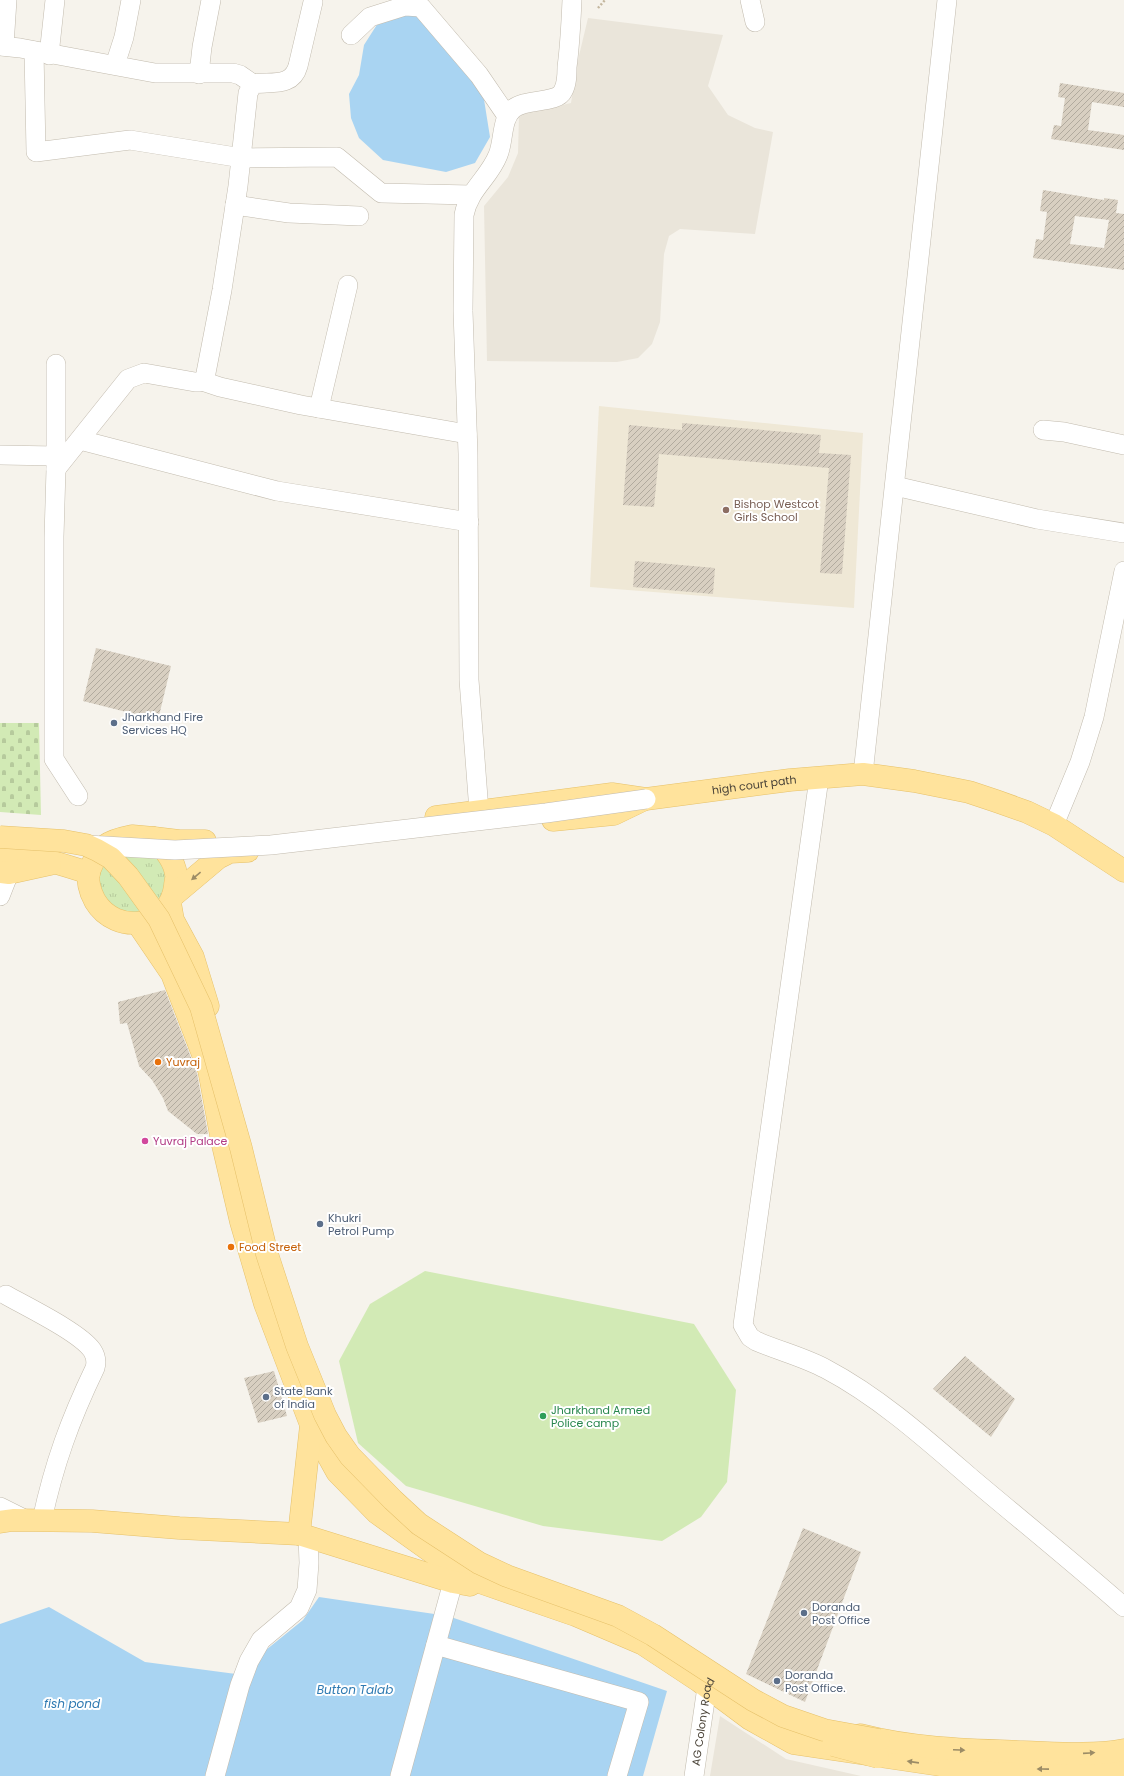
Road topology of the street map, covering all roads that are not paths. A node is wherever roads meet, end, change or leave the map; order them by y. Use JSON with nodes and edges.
{"nodes":[{"id":1,"x":7,"y":0,"type":"edge"},
{"id":2,"x":55,"y":0,"type":"edge"},
{"id":3,"x":131,"y":0,"type":"edge"},
{"id":4,"x":211,"y":0,"type":"edge"},
{"id":5,"x":572,"y":0,"type":"edge"},
{"id":6,"x":750,"y":0,"type":"edge"},
{"id":7,"x":947,"y":0,"type":"edge"},
{"id":8,"x":313,"y":2,"type":"dead end"},
{"id":9,"x":755,"y":22,"type":"dead end"},
{"id":10,"x":351,"y":35,"type":"dead end"},
{"id":11,"x":2,"y":46,"type":"edge"},
{"id":12,"x":42,"y":53,"type":"junction"},
{"id":13,"x":115,"y":65,"type":"junction"},
{"id":14,"x":199,"y":74,"type":"junction"},
{"id":15,"x":253,"y":84,"type":"junction"},
{"id":16,"x":507,"y":116,"type":"junction"},
{"id":17,"x":242,"y":158,"type":"junction"},
{"id":18,"x":471,"y":195,"type":"junction"},
{"id":19,"x":235,"y":205,"type":"junction"},
{"id":20,"x":359,"y":216,"type":"dead end"},
{"id":21,"x":348,"y":285,"type":"dead end"},
{"id":22,"x":56,"y":364,"type":"dead end"},
{"id":23,"x":202,"y":381,"type":"junction"},
{"id":24,"x":319,"y":408,"type":"junction"},
{"id":25,"x":1043,"y":430,"type":"dead end"},
{"id":26,"x":467,"y":434,"type":"junction"},
{"id":27,"x":80,"y":440,"type":"junction"},
{"id":28,"x":1124,"y":445,"type":"edge"},
{"id":29,"x":0,"y":455,"type":"edge"},
{"id":30,"x":56,"y":462,"type":"junction"},
{"id":31,"x":895,"y":486,"type":"junction"},
{"id":32,"x":469,"y":522,"type":"junction"},
{"id":33,"x":1124,"y":533,"type":"edge"},
{"id":34,"x":1124,"y":571,"type":"edge"},
{"id":35,"x":863,"y":774,"type":"junction"},
{"id":36,"x":819,"y":778,"type":"junction"},
{"id":37,"x":78,"y":796,"type":"dead end"},
{"id":38,"x":646,"y":799,"type":"junction"},
{"id":39,"x":479,"y":811,"type":"junction"},
{"id":40,"x":1054,"y":825,"type":"junction"},
{"id":41,"x":0,"y":831,"type":"edge"},
{"id":42,"x":132,"y":836,"type":"junction"},
{"id":43,"x":0,"y":838,"type":"edge"},
{"id":44,"x":154,"y":838,"type":"junction"},
{"id":45,"x":86,"y":845,"type":"junction"},
{"id":46,"x":0,"y":846,"type":"edge"},
{"id":47,"x":0,"y":851,"type":"edge"},
{"id":48,"x":55,"y":862,"type":"junction"},
{"id":49,"x":1124,"y":871,"type":"edge"},
{"id":50,"x":5,"y":872,"type":"edge"},
{"id":51,"x":88,"y":873,"type":"junction"},
{"id":52,"x":0,"y":896,"type":"edge"},
{"id":53,"x":172,"y":899,"type":"junction"},
{"id":54,"x":138,"y":924,"type":"junction"},
{"id":55,"x":6,"y":1295,"type":"dead end"},
{"id":56,"x":310,"y":1425,"type":"junction"},
{"id":57,"x":0,"y":1507,"type":"edge"},
{"id":58,"x":34,"y":1520,"type":"junction"},
{"id":59,"x":0,"y":1522,"type":"edge"},
{"id":60,"x":303,"y":1535,"type":"junction"},
{"id":61,"x":453,"y":1582,"type":"junction"},
{"id":62,"x":524,"y":1597,"type":"junction"},
{"id":63,"x":1124,"y":1607,"type":"edge"},
{"id":64,"x":436,"y":1645,"type":"junction"},
{"id":65,"x":712,"y":1678,"type":"junction"},
{"id":66,"x":878,"y":1748,"type":"junction"},
{"id":67,"x":1124,"y":1750,"type":"edge"},
{"id":68,"x":1124,"y":1771,"type":"edge"},
{"id":69,"x":215,"y":1776,"type":"edge"},
{"id":70,"x":400,"y":1776,"type":"edge"},
{"id":71,"x":617,"y":1776,"type":"edge"},
{"id":72,"x":694,"y":1776,"type":"edge"}],
"edges":[{"from":1,"to":11,"type":"street"},
{"from":2,"to":12,"type":"street"},
{"from":3,"to":13,"type":"street"},
{"from":4,"to":14,"type":"street"},
{"from":5,"to":16,"type":"street"},
{"from":6,"to":9,"type":"street"},
{"from":7,"to":31,"type":"street"},
{"from":8,"to":15,"type":"street"},
{"from":10,"to":16,"type":"street"},
{"from":11,"to":12,"type":"street"},
{"from":12,"to":13,"type":"street"},
{"from":12,"to":17,"type":"street"},
{"from":13,"to":14,"type":"street"},
{"from":14,"to":15,"type":"street"},
{"from":15,"to":17,"type":"street"},
{"from":16,"to":18,"type":"street"},
{"from":17,"to":18,"type":"street"},
{"from":17,"to":19,"type":"street"},
{"from":18,"to":26,"type":"street"},
{"from":19,"to":20,"type":"street"},
{"from":19,"to":23,"type":"street"},
{"from":21,"to":24,"type":"street"},
{"from":22,"to":30,"type":"street"},
{"from":23,"to":24,"type":"street"},
{"from":23,"to":27,"type":"street"},
{"from":24,"to":26,"type":"street"},
{"from":25,"to":28,"type":"street"},
{"from":26,"to":32,"type":"street"},
{"from":27,"to":30,"type":"street"},
{"from":27,"to":32,"type":"street"},
{"from":29,"to":30,"type":"street"},
{"from":30,"to":37,"type":"street"},
{"from":31,"to":33,"type":"street"},
{"from":31,"to":35,"type":"street"},
{"from":32,"to":39,"type":"street"},
{"from":34,"to":40,"type":"street"},
{"from":35,"to":36,"type":"main road","name":"high court path"},
{"from":35,"to":40,"type":"main road","name":"high court path"},
{"from":36,"to":38,"type":"main road","name":"high court path"},
{"from":36,"to":63,"type":"street"},
{"from":38,"to":39,"type":"main road"},
{"from":38,"to":45,"type":"street","bridge":true},
{"from":38,"to":53,"type":"main road","one_way":true},
{"from":39,"to":44,"type":"main road"},
{"from":40,"to":49,"type":"main road","name":"high court path"},
{"from":41,"to":42,"type":"main road"},
{"from":42,"to":44,"type":"main road"},
{"from":42,"to":51,"type":"main road"},
{"from":43,"to":45,"type":"main road","bridge":true},
{"from":44,"to":53,"type":"main road"},
{"from":45,"to":66,"type":"main road","bridge":true},
{"from":46,"to":66,"type":"main road","bridge":true},
{"from":47,"to":48,"type":"main road"},
{"from":48,"to":50,"type":"main road"},
{"from":48,"to":51,"type":"main road"},
{"from":50,"to":52,"type":"street"},
{"from":51,"to":54,"type":"main road"},
{"from":53,"to":54,"type":"main road"},
{"from":53,"to":65,"type":"main road"},
{"from":54,"to":56,"type":"main road"},
{"from":55,"to":58,"type":"street"},
{"from":56,"to":60,"type":"main road"},
{"from":56,"to":62,"type":"main road"},
{"from":57,"to":58,"type":"street"},
{"from":58,"to":59,"type":"main road"},
{"from":58,"to":60,"type":"main road"},
{"from":60,"to":61,"type":"main road"},
{"from":60,"to":69,"type":"street"},
{"from":61,"to":62,"type":"main road"},
{"from":61,"to":64,"type":"street"},
{"from":62,"to":65,"type":"main road"},
{"from":64,"to":70,"type":"street"},
{"from":64,"to":71,"type":"street"},
{"from":65,"to":66,"type":"main road"},
{"from":65,"to":72,"type":"street","name":"AG Colony Road"},
{"from":66,"to":67,"type":"main road","one_way":true},
{"from":68,"to":66,"type":"main road","one_way":true}]}
